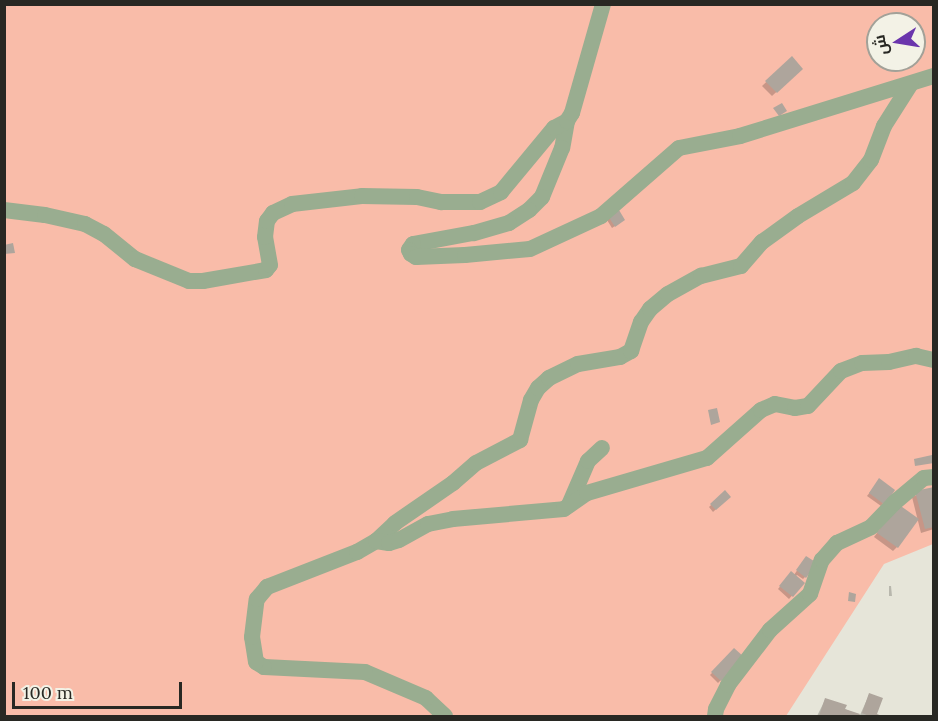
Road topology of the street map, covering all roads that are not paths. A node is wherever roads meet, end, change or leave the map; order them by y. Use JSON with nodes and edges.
{"nodes":[{"id":1,"x":603,"y":4,"type":"edge"},
{"id":2,"x":933,"y":76,"type":"edge"},
{"id":3,"x":909,"y":85,"type":"junction"},
{"id":4,"x":567,"y":121,"type":"junction"},
{"id":5,"x":4,"y":210,"type":"edge"},
{"id":6,"x":933,"y":360,"type":"edge"},
{"id":7,"x":602,"y":448,"type":"dead end"},
{"id":8,"x":933,"y":477,"type":"edge"},
{"id":9,"x":569,"y":506,"type":"junction"},
{"id":10,"x":376,"y":541,"type":"junction"},
{"id":11,"x":445,"y":717,"type":"edge"},
{"id":12,"x":716,"y":717,"type":"edge"}],
"edges":[{"from":1,"to":4,"type":"street"},
{"from":2,"to":3,"type":"street"},
{"from":3,"to":4,"type":"street"},
{"from":3,"to":10,"type":"street"},
{"from":4,"to":5,"type":"street"},
{"from":6,"to":9,"type":"street"},
{"from":7,"to":9,"type":"street"},
{"from":8,"to":12,"type":"street"},
{"from":9,"to":10,"type":"street"},
{"from":10,"to":11,"type":"street"}]}
